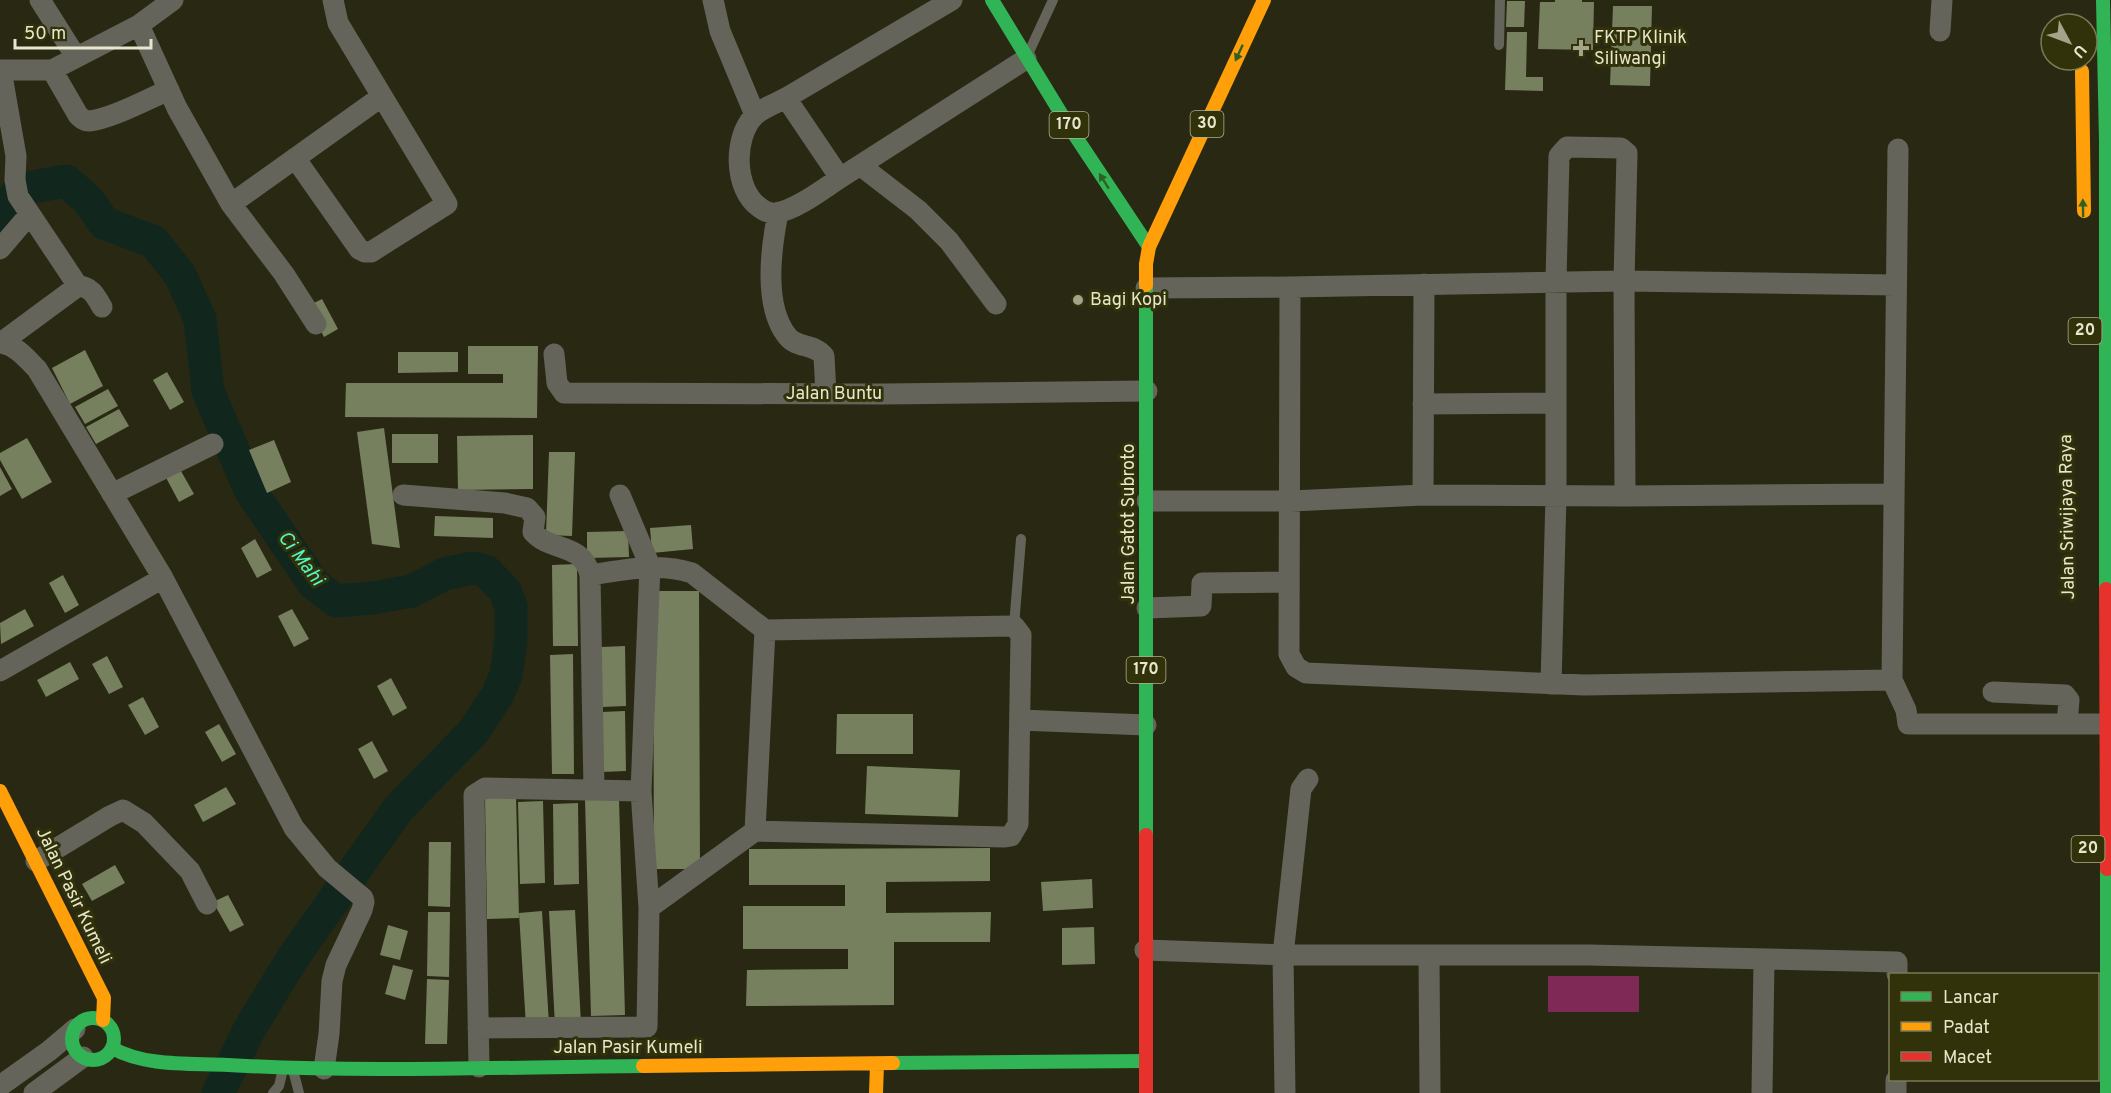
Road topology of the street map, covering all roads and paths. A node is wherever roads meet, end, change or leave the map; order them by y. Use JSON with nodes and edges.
{"nodes":[{"id":1,"x":40,"y":0,"type":"edge"},
{"id":2,"x":173,"y":0,"type":"edge"},
{"id":3,"x":333,"y":0,"type":"edge"},
{"id":4,"x":712,"y":0,"type":"edge"},
{"id":5,"x":952,"y":0,"type":"edge"},
{"id":6,"x":992,"y":0,"type":"edge"},
{"id":7,"x":1053,"y":0,"type":"edge"},
{"id":8,"x":1264,"y":0,"type":"edge"},
{"id":9,"x":1500,"y":0,"type":"edge"},
{"id":10,"x":1942,"y":0,"type":"edge"},
{"id":11,"x":2103,"y":0,"type":"edge"},
{"id":12,"x":139,"y":25,"type":"junction"},
{"id":13,"x":1940,"y":32,"type":"dead end"},
{"id":14,"x":1499,"y":45,"type":"dead end"},
{"id":15,"x":76,"y":57,"type":"junction"},
{"id":16,"x":1026,"y":59,"type":"junction"},
{"id":17,"x":1,"y":70,"type":"edge"},
{"id":18,"x":52,"y":70,"type":"junction"},
{"id":19,"x":2082,"y":72,"type":"edge"},
{"id":20,"x":169,"y":90,"type":"junction"},
{"id":21,"x":381,"y":97,"type":"junction"},
{"id":22,"x":786,"y":98,"type":"junction"},
{"id":23,"x":755,"y":115,"type":"junction"},
{"id":24,"x":1898,"y":149,"type":"dead end"},
{"id":25,"x":296,"y":158,"type":"junction"},
{"id":26,"x":861,"y":166,"type":"junction"},
{"id":27,"x":840,"y":178,"type":"junction"},
{"id":28,"x":1116,"y":200,"type":"junction"},
{"id":29,"x":1171,"y":203,"type":"junction"},
{"id":30,"x":231,"y":204,"type":"junction"},
{"id":31,"x":26,"y":212,"type":"junction"},
{"id":32,"x":778,"y":213,"type":"junction"},
{"id":33,"x":2084,"y":225,"type":"dead end"},
{"id":34,"x":1149,"y":247,"type":"junction"},
{"id":35,"x":0,"y":249,"type":"edge"},
{"id":36,"x":1556,"y":281,"type":"junction"},
{"id":37,"x":1624,"y":281,"type":"junction"},
{"id":38,"x":1424,"y":284,"type":"junction"},
{"id":39,"x":1896,"y":285,"type":"junction"},
{"id":40,"x":78,"y":286,"type":"junction"},
{"id":41,"x":1290,"y":287,"type":"junction"},
{"id":42,"x":1146,"y":288,"type":"junction"},
{"id":43,"x":996,"y":304,"type":"dead end"},
{"id":44,"x":102,"y":308,"type":"dead end"},
{"id":45,"x":316,"y":324,"type":"dead end"},
{"id":46,"x":1,"y":343,"type":"edge"},
{"id":47,"x":554,"y":354,"type":"dead end"},
{"id":48,"x":1147,"y":391,"type":"junction"},
{"id":49,"x":826,"y":394,"type":"junction"},
{"id":50,"x":1556,"y":403,"type":"junction"},
{"id":51,"x":1424,"y":404,"type":"junction"},
{"id":52,"x":213,"y":444,"type":"dead end"},
{"id":53,"x":112,"y":494,"type":"junction"},
{"id":54,"x":1893,"y":494,"type":"junction"},
{"id":55,"x":403,"y":495,"type":"dead end"},
{"id":56,"x":620,"y":495,"type":"dead end"},
{"id":57,"x":1423,"y":495,"type":"junction"},
{"id":58,"x":1556,"y":496,"type":"junction"},
{"id":59,"x":1625,"y":496,"type":"junction"},
{"id":60,"x":1147,"y":501,"type":"junction"},
{"id":61,"x":1291,"y":501,"type":"junction"},
{"id":62,"x":1021,"y":539,"type":"dead end"},
{"id":63,"x":650,"y":566,"type":"junction"},
{"id":64,"x":590,"y":575,"type":"junction"},
{"id":65,"x":163,"y":579,"type":"junction"},
{"id":66,"x":1288,"y":582,"type":"junction"},
{"id":67,"x":1147,"y":608,"type":"junction"},
{"id":68,"x":1014,"y":627,"type":"junction"},
{"id":69,"x":765,"y":630,"type":"junction"},
{"id":70,"x":0,"y":671,"type":"edge"},
{"id":71,"x":1892,"y":680,"type":"junction"},
{"id":72,"x":1551,"y":684,"type":"junction"},
{"id":73,"x":1993,"y":692,"type":"dead end"},
{"id":74,"x":1020,"y":720,"type":"junction"},
{"id":75,"x":2067,"y":724,"type":"junction"},
{"id":76,"x":2097,"y":724,"type":"edge"},
{"id":77,"x":1146,"y":725,"type":"junction"},
{"id":78,"x":1308,"y":779,"type":"dead end"},
{"id":79,"x":594,"y":789,"type":"junction"},
{"id":80,"x":0,"y":791,"type":"edge"},
{"id":81,"x":640,"y":791,"type":"junction"},
{"id":82,"x":2105,"y":811,"type":"edge"},
{"id":83,"x":755,"y":831,"type":"junction"},
{"id":84,"x":36,"y":861,"type":"junction"},
{"id":85,"x":207,"y":904,"type":"dead end"},
{"id":86,"x":649,"y":908,"type":"junction"},
{"id":87,"x":1145,"y":950,"type":"junction"},
{"id":88,"x":1283,"y":955,"type":"junction"},
{"id":89,"x":1429,"y":955,"type":"junction"},
{"id":90,"x":1764,"y":960,"type":"junction"},
{"id":91,"x":1897,"y":973,"type":"edge"},
{"id":92,"x":103,"y":1020,"type":"junction"},
{"id":93,"x":2105,"y":1022,"type":"edge"},
{"id":94,"x":478,"y":1028,"type":"junction"},
{"id":95,"x":75,"y":1029,"type":"junction"},
{"id":96,"x":112,"y":1048,"type":"junction"},
{"id":97,"x":83,"y":1057,"type":"junction"},
{"id":98,"x":1146,"y":1061,"type":"junction"},
{"id":99,"x":877,"y":1065,"type":"junction"},
{"id":100,"x":479,"y":1067,"type":"junction"},
{"id":101,"x":288,"y":1069,"type":"junction"},
{"id":102,"x":324,"y":1069,"type":"junction"},
{"id":103,"x":1,"y":1082,"type":"edge"},
{"id":104,"x":34,"y":1093,"type":"edge"},
{"id":105,"x":273,"y":1093,"type":"edge"},
{"id":106,"x":299,"y":1093,"type":"edge"},
{"id":107,"x":876,"y":1093,"type":"edge"},
{"id":108,"x":1146,"y":1093,"type":"edge"},
{"id":109,"x":1285,"y":1093,"type":"edge"},
{"id":110,"x":1430,"y":1093,"type":"edge"},
{"id":111,"x":1762,"y":1093,"type":"edge"},
{"id":112,"x":2107,"y":1093,"type":"edge"}],
"edges":[{"from":1,"to":15,"type":"street"},
{"from":2,"to":12,"type":"street"},
{"from":3,"to":21,"type":"street"},
{"from":4,"to":23,"type":"street"},
{"from":5,"to":22,"type":"street"},
{"from":6,"to":16,"type":"main road","number":"170"},
{"from":7,"to":16,"type":"lane"},
{"from":8,"to":29,"type":"main road","number":"30","one_way":true},
{"from":9,"to":14,"type":"lane"},
{"from":10,"to":13,"type":"street"},
{"from":11,"to":76,"type":"main road","name":"Jalan Sriwijaya Raya","number":"20"},
{"from":12,"to":15,"type":"street"},
{"from":12,"to":20,"type":"street"},
{"from":15,"to":18,"type":"street"},
{"from":16,"to":26,"type":"street"},
{"from":28,"to":16,"type":"main road","number":"170","one_way":true},
{"from":17,"to":18,"type":"street"},
{"from":17,"to":31,"type":"street"},
{"from":18,"to":20,"type":"street"},
{"from":33,"to":19,"type":"main road","one_way":true},
{"from":20,"to":30,"type":"street"},
{"from":21,"to":25,"type":"street"},
{"from":21,"to":25,"type":"street"},
{"from":22,"to":23,"type":"street"},
{"from":22,"to":27,"type":"street"},
{"from":23,"to":32,"type":"street"},
{"from":24,"to":39,"type":"street"},
{"from":25,"to":30,"type":"street"},
{"from":26,"to":27,"type":"street"},
{"from":26,"to":43,"type":"street"},
{"from":27,"to":32,"type":"street"},
{"from":28,"to":29,"type":"main road"},
{"from":28,"to":34,"type":"main road","number":"170"},
{"from":29,"to":34,"type":"main road","number":"30"},
{"from":30,"to":45,"type":"street"},
{"from":31,"to":35,"type":"street"},
{"from":31,"to":40,"type":"street"},
{"from":32,"to":49,"type":"street"},
{"from":34,"to":42,"type":"main road","name":"Jalan Gatot Subroto","number":"170"},
{"from":36,"to":37,"type":"street"},
{"from":36,"to":37,"type":"street"},
{"from":36,"to":38,"type":"street"},
{"from":36,"to":50,"type":"street"},
{"from":37,"to":39,"type":"street"},
{"from":37,"to":59,"type":"street"},
{"from":38,"to":41,"type":"street"},
{"from":38,"to":51,"type":"street"},
{"from":39,"to":54,"type":"street"},
{"from":40,"to":44,"type":"street"},
{"from":40,"to":46,"type":"street"},
{"from":41,"to":42,"type":"street"},
{"from":41,"to":61,"type":"street"},
{"from":42,"to":48,"type":"main road","name":"Jalan Gatot Subroto","number":"170"},
{"from":46,"to":53,"type":"street"},
{"from":47,"to":49,"type":"street","name":"Jalan Buntu"},
{"from":48,"to":49,"type":"street","name":"Jalan Buntu"},
{"from":48,"to":60,"type":"main road","name":"Jalan Gatot Subroto","number":"170"},
{"from":50,"to":51,"type":"street"},
{"from":50,"to":58,"type":"street"},
{"from":51,"to":57,"type":"street"},
{"from":52,"to":53,"type":"street"},
{"from":53,"to":65,"type":"street"},
{"from":54,"to":59,"type":"street"},
{"from":54,"to":71,"type":"street"},
{"from":55,"to":64,"type":"street"},
{"from":56,"to":63,"type":"street"},
{"from":57,"to":58,"type":"street"},
{"from":57,"to":61,"type":"street"},
{"from":58,"to":59,"type":"street"},
{"from":58,"to":72,"type":"street"},
{"from":60,"to":61,"type":"street"},
{"from":60,"to":67,"type":"main road","name":"Jalan Gatot Subroto","number":"170"},
{"from":61,"to":66,"type":"street"},
{"from":62,"to":68,"type":"lane"},
{"from":63,"to":64,"type":"street"},
{"from":63,"to":69,"type":"street"},
{"from":63,"to":81,"type":"street"},
{"from":64,"to":79,"type":"street"},
{"from":65,"to":70,"type":"street"},
{"from":65,"to":102,"type":"street"},
{"from":66,"to":67,"type":"street"},
{"from":66,"to":72,"type":"street"},
{"from":67,"to":77,"type":"main road","name":"Jalan Gatot Subroto","number":"170"},
{"from":68,"to":69,"type":"street"},
{"from":68,"to":74,"type":"street"},
{"from":69,"to":83,"type":"street"},
{"from":71,"to":72,"type":"street"},
{"from":71,"to":75,"type":"street"},
{"from":73,"to":75,"type":"street"},
{"from":74,"to":77,"type":"street"},
{"from":74,"to":83,"type":"street"},
{"from":75,"to":76,"type":"street"},
{"from":76,"to":82,"type":"main road","name":"Jalan Sriwijaya Raya","number":"20"},
{"from":77,"to":87,"type":"main road","name":"Jalan Gatot Subroto","number":"170"},
{"from":78,"to":88,"type":"street"},
{"from":79,"to":81,"type":"street"},
{"from":79,"to":94,"type":"street"},
{"from":80,"to":84,"type":"main road","name":"Jalan Pasir Kumeli"},
{"from":81,"to":86,"type":"street"},
{"from":82,"to":93,"type":"main road","name":"Jalan Sriwijaya Raya","number":"20"},
{"from":83,"to":86,"type":"street"},
{"from":84,"to":85,"type":"street"},
{"from":84,"to":92,"type":"main road","name":"Jalan Pasir Kumeli"},
{"from":86,"to":94,"type":"street"},
{"from":87,"to":88,"type":"street"},
{"from":87,"to":98,"type":"main road","name":"Jalan Gatot Subroto","number":"170"},
{"from":88,"to":89,"type":"street"},
{"from":88,"to":109,"type":"street"},
{"from":89,"to":90,"type":"street"},
{"from":89,"to":110,"type":"street"},
{"from":90,"to":91,"type":"street"},
{"from":90,"to":111,"type":"street"},
{"from":92,"to":95,"type":"main road"},
{"from":92,"to":96,"type":"main road","name":"Jalan Pasir Kumeli"},
{"from":93,"to":112,"type":"main road","name":"Jalan Sriwijaya Raya","number":"20"},
{"from":94,"to":100,"type":"street"},
{"from":95,"to":97,"type":"main road"},
{"from":95,"to":103,"type":"street"},
{"from":96,"to":97,"type":"main road"},
{"from":96,"to":101,"type":"main road","name":"Jalan Pasir Kumeli"},
{"from":97,"to":104,"type":"street"},
{"from":98,"to":99,"type":"main road","name":"Jalan Pasir Kumeli"},
{"from":98,"to":108,"type":"main road","name":"Jalan Gatot Subroto","number":"170"},
{"from":99,"to":100,"type":"main road","name":"Jalan Pasir Kumeli"},
{"from":99,"to":107,"type":"main road"},
{"from":100,"to":102,"type":"main road","name":"Jalan Pasir Kumeli"},
{"from":101,"to":102,"type":"main road","name":"Jalan Pasir Kumeli"},
{"from":101,"to":105,"type":"lane"},
{"from":101,"to":106,"type":"lane"}]}
